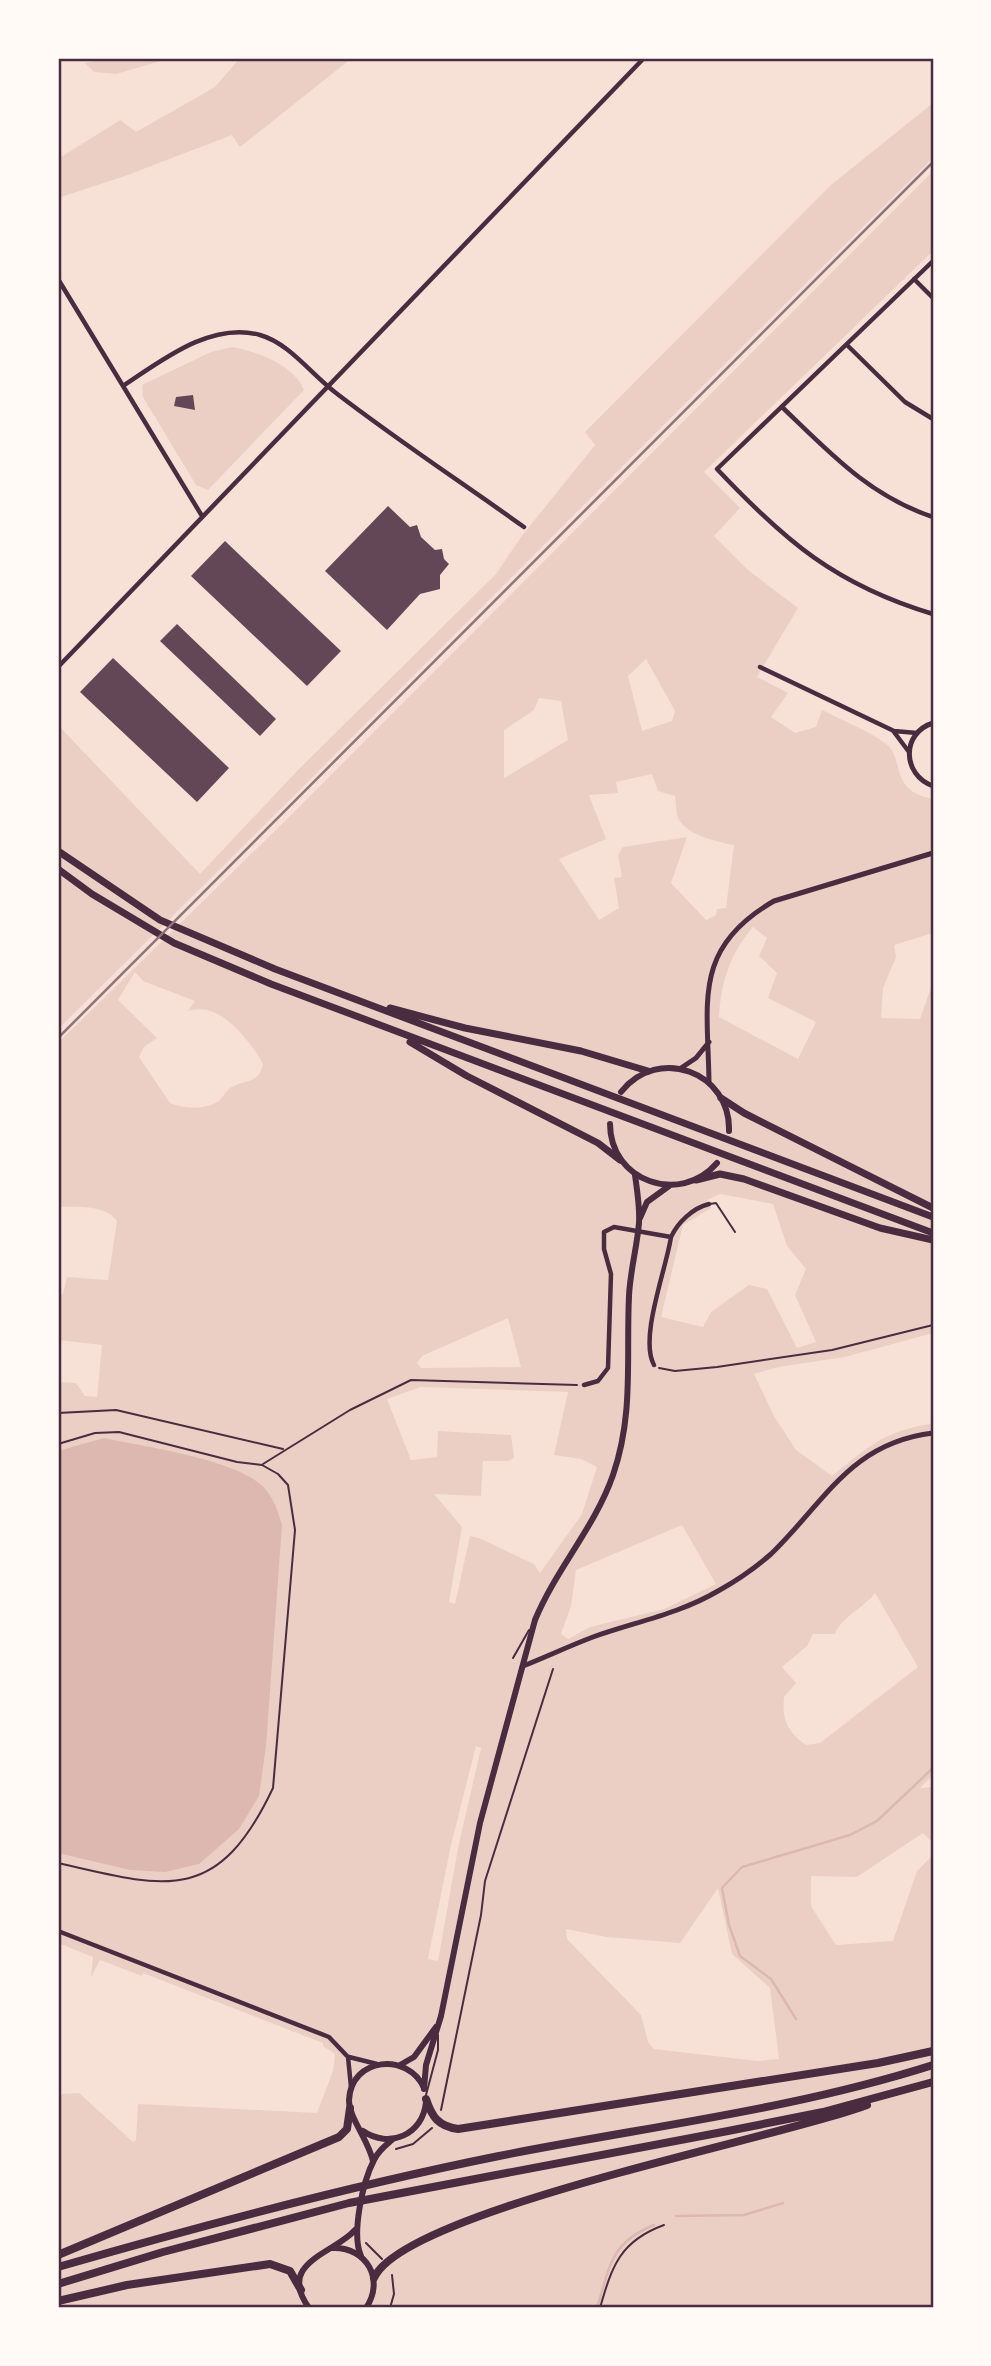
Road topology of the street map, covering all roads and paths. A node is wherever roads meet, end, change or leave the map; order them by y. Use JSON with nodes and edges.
{"nodes":[{"id":1,"x":643,"y":58,"type":"edge"},
{"id":2,"x":933,"y":261,"type":"edge"},
{"id":3,"x":58,"y":279,"type":"edge"},
{"id":4,"x":914,"y":279,"type":"junction"},
{"id":5,"x":933,"y":298,"type":"edge"},
{"id":6,"x":847,"y":345,"type":"junction"},
{"id":7,"x":123,"y":386,"type":"junction"},
{"id":8,"x":329,"y":388,"type":"junction"},
{"id":9,"x":782,"y":407,"type":"junction"},
{"id":10,"x":933,"y":419,"type":"edge"},
{"id":11,"x":202,"y":516,"type":"junction"},
{"id":12,"x":933,"y":517,"type":"edge"},
{"id":13,"x":524,"y":527,"type":"dead end"},
{"id":14,"x":933,"y":614,"type":"edge"},
{"id":15,"x":58,"y":667,"type":"edge"},
{"id":16,"x":760,"y":667,"type":"dead end"},
{"id":17,"x":933,"y":722,"type":"edge"},
{"id":18,"x":894,"y":731,"type":"junction"},
{"id":19,"x":917,"y":733,"type":"junction"},
{"id":20,"x":909,"y":752,"type":"junction"},
{"id":21,"x":933,"y":786,"type":"edge"},
{"id":22,"x":58,"y":851,"type":"edge"},
{"id":23,"x":933,"y":853,"type":"edge"},
{"id":24,"x":58,"y":869,"type":"edge"},
{"id":25,"x":357,"y":999,"type":"junction"},
{"id":26,"x":391,"y":1031,"type":"junction"},
{"id":27,"x":709,"y":1042,"type":"junction"},
{"id":28,"x":681,"y":1068,"type":"junction"},
{"id":29,"x":648,"y":1071,"type":"junction"},
{"id":30,"x":709,"y":1082,"type":"junction"},
{"id":31,"x":621,"y":1092,"type":"dead end"},
{"id":32,"x":721,"y":1098,"type":"junction"},
{"id":33,"x":610,"y":1124,"type":"dead end"},
{"id":34,"x":729,"y":1131,"type":"dead end"},
{"id":35,"x":620,"y":1160,"type":"junction"},
{"id":36,"x":717,"y":1163,"type":"dead end"},
{"id":37,"x":635,"y":1175,"type":"junction"},
{"id":38,"x":696,"y":1180,"type":"junction"},
{"id":39,"x":669,"y":1186,"type":"junction"},
{"id":40,"x":709,"y":1204,"type":"joint"},
{"id":41,"x":933,"y":1208,"type":"edge"},
{"id":42,"x":933,"y":1217,"type":"edge"},
{"id":43,"x":640,"y":1220,"type":"junction"},
{"id":44,"x":735,"y":1232,"type":"dead end"},
{"id":45,"x":933,"y":1233,"type":"edge"},
{"id":46,"x":671,"y":1237,"type":"junction"},
{"id":47,"x":933,"y":1240,"type":"edge"},
{"id":48,"x":933,"y":1325,"type":"edge"},
{"id":49,"x":654,"y":1365,"type":"joint"},
{"id":50,"x":584,"y":1385,"type":"joint"},
{"id":51,"x":58,"y":1413,"type":"edge"},
{"id":52,"x":933,"y":1433,"type":"edge"},
{"id":53,"x":58,"y":1444,"type":"edge"},
{"id":54,"x":284,"y":1449,"type":"junction"},
{"id":55,"x":262,"y":1465,"type":"junction"},
{"id":56,"x":535,"y":1620,"type":"junction"},
{"id":57,"x":513,"y":1658,"type":"dead end"},
{"id":58,"x":523,"y":1666,"type":"junction"},
{"id":59,"x":553,"y":1669,"type":"dead end"},
{"id":60,"x":58,"y":1863,"type":"edge"},
{"id":61,"x":58,"y":1930,"type":"edge"},
{"id":62,"x":441,"y":2016,"type":"junction"},
{"id":63,"x":933,"y":2051,"type":"edge"},
{"id":64,"x":348,"y":2057,"type":"junction"},
{"id":65,"x":378,"y":2064,"type":"junction"},
{"id":66,"x":400,"y":2065,"type":"junction"},
{"id":67,"x":933,"y":2065,"type":"edge"},
{"id":68,"x":450,"y":2072,"type":"dead end"},
{"id":69,"x":933,"y":2082,"type":"edge"},
{"id":70,"x":351,"y":2089,"type":"junction"},
{"id":71,"x":899,"y":2093,"type":"junction"},
{"id":72,"x":425,"y":2094,"type":"junction"},
{"id":73,"x":350,"y":2108,"type":"junction"},
{"id":74,"x":363,"y":2130,"type":"junction"},
{"id":75,"x":393,"y":2139,"type":"junction"},
{"id":76,"x":373,"y":2161,"type":"junction"},
{"id":77,"x":664,"y":2225,"type":"dead end"},
{"id":78,"x":355,"y":2230,"type":"junction"},
{"id":79,"x":365,"y":2242,"type":"dead end"},
{"id":80,"x":331,"y":2248,"type":"junction"},
{"id":81,"x":58,"y":2255,"type":"edge"},
{"id":82,"x":361,"y":2256,"type":"junction"},
{"id":83,"x":385,"y":2262,"type":"junction"},
{"id":84,"x":58,"y":2267,"type":"edge"},
{"id":85,"x":374,"y":2278,"type":"junction"},
{"id":86,"x":58,"y":2284,"type":"edge"},
{"id":87,"x":301,"y":2291,"type":"junction"},
{"id":88,"x":58,"y":2301,"type":"edge"},
{"id":89,"x":309,"y":2308,"type":"edge"},
{"id":90,"x":366,"y":2308,"type":"edge"},
{"id":91,"x":390,"y":2308,"type":"edge"},
{"id":92,"x":600,"y":2308,"type":"edge"}],
"edges":[{"from":1,"to":8,"type":"street"},
{"from":2,"to":4,"type":"street"},
{"from":3,"to":7,"type":"street"},
{"from":4,"to":5,"type":"street"},
{"from":4,"to":6,"type":"street"},
{"from":6,"to":9,"type":"street"},
{"from":6,"to":10,"type":"street"},
{"from":7,"to":8,"type":"street"},
{"from":7,"to":11,"type":"street"},
{"from":8,"to":11,"type":"street"},
{"from":8,"to":13,"type":"street"},
{"from":9,"to":12,"type":"street"},
{"from":9,"to":14,"type":"street"},
{"from":11,"to":15,"type":"street"},
{"from":16,"to":18,"type":"street"},
{"from":17,"to":19,"type":"street"},
{"from":18,"to":19,"type":"street"},
{"from":18,"to":20,"type":"street"},
{"from":19,"to":20,"type":"street"},
{"from":20,"to":21,"type":"street"},
{"from":22,"to":25,"type":"highway"},
{"from":23,"to":27,"type":"street"},
{"from":24,"to":26,"type":"highway"},
{"from":25,"to":29,"type":"highway"},
{"from":25,"to":42,"type":"highway"},
{"from":26,"to":35,"type":"highway"},
{"from":26,"to":45,"type":"highway"},
{"from":27,"to":28,"type":"street"},
{"from":27,"to":30,"type":"street"},
{"from":28,"to":29,"type":"main road"},
{"from":28,"to":30,"type":"main road"},
{"from":29,"to":31,"type":"main road"},
{"from":30,"to":32,"type":"main road"},
{"from":32,"to":34,"type":"main road"},
{"from":32,"to":41,"type":"highway"},
{"from":33,"to":35,"type":"main road"},
{"from":35,"to":37,"type":"main road"},
{"from":36,"to":38,"type":"main road"},
{"from":37,"to":39,"type":"main road"},
{"from":37,"to":43,"type":"main road"},
{"from":38,"to":39,"type":"main road"},
{"from":38,"to":47,"type":"highway"},
{"from":39,"to":43,"type":"main road"},
{"from":40,"to":44,"type":"lane"},
{"from":40,"to":46,"type":"street"},
{"from":43,"to":56,"type":"main road"},
{"from":46,"to":49,"type":"street"},
{"from":46,"to":50,"type":"street"},
{"from":48,"to":49,"type":"path"},
{"from":50,"to":54,"type":"path"},
{"from":51,"to":54,"type":"path"},
{"from":52,"to":58,"type":"street"},
{"from":53,"to":55,"type":"path"},
{"from":54,"to":55,"type":"path"},
{"from":55,"to":60,"type":"path"},
{"from":56,"to":57,"type":"lane"},
{"from":56,"to":58,"type":"main road"},
{"from":58,"to":62,"type":"main road"},
{"from":59,"to":68,"type":"path"},
{"from":61,"to":64,"type":"street"},
{"from":62,"to":66,"type":"main road"},
{"from":62,"to":72,"type":"main road"},
{"from":63,"to":72,"type":"highway"},
{"from":64,"to":65,"type":"street"},
{"from":64,"to":70,"type":"street"},
{"from":65,"to":66,"type":"main road"},
{"from":65,"to":70,"type":"main road"},
{"from":66,"to":72,"type":"main road"},
{"from":67,"to":84,"type":"highway"},
{"from":69,"to":71,"type":"highway"},
{"from":70,"to":73,"type":"main road"},
{"from":71,"to":83,"type":"highway"},
{"from":71,"to":86,"type":"highway"},
{"from":72,"to":75,"type":"main road"},
{"from":73,"to":74,"type":"main road"},
{"from":73,"to":81,"type":"highway"},
{"from":74,"to":75,"type":"main road"},
{"from":74,"to":76,"type":"main road"},
{"from":75,"to":76,"type":"main road"},
{"from":76,"to":78,"type":"main road"},
{"from":77,"to":92,"type":"path"},
{"from":78,"to":80,"type":"main road"},
{"from":78,"to":82,"type":"main road"},
{"from":79,"to":83,"type":"path"},
{"from":80,"to":82,"type":"main road"},
{"from":80,"to":87,"type":"main road"},
{"from":82,"to":85,"type":"main road"},
{"from":83,"to":85,"type":"highway"},
{"from":83,"to":91,"type":"path"},
{"from":85,"to":90,"type":"main road"},
{"from":87,"to":88,"type":"highway"},
{"from":87,"to":89,"type":"main road"}]}
